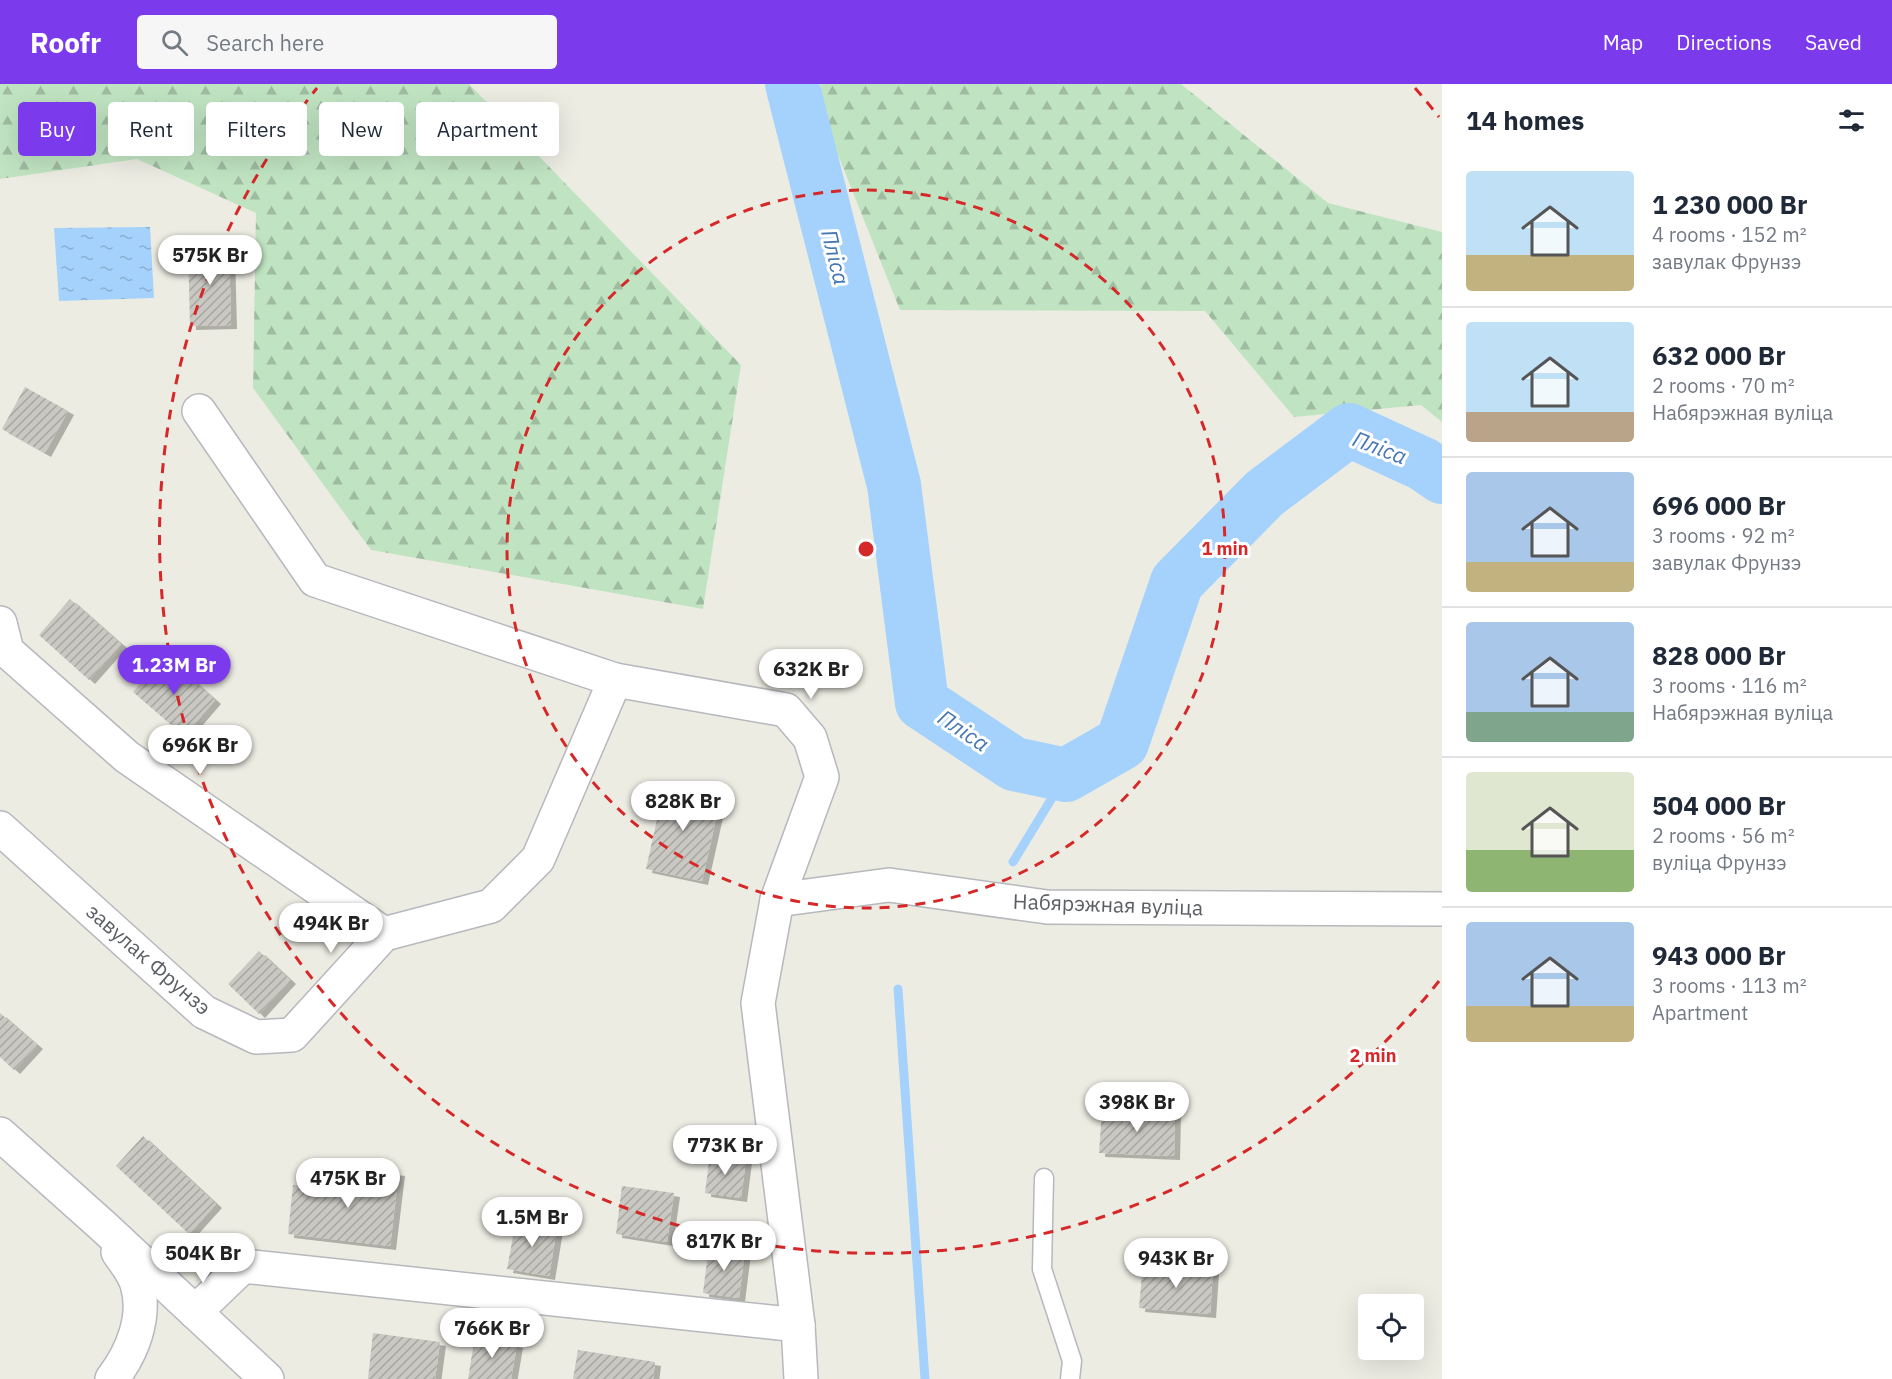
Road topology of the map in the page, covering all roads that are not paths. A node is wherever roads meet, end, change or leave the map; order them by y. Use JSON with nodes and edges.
{"nodes":[{"id":1,"x":199,"y":411,"type":"dead end"},
{"id":2,"x":0,"y":623,"type":"edge"},
{"id":3,"x":615,"y":680,"type":"junction"},
{"id":4,"x":0,"y":828,"type":"edge"},
{"id":5,"x":777,"y":900,"type":"junction"},
{"id":6,"x":1442,"y":909,"type":"edge"},
{"id":7,"x":384,"y":934,"type":"junction"},
{"id":8,"x":0,"y":1134,"type":"edge"},
{"id":9,"x":1044,"y":1178,"type":"dead end"},
{"id":10,"x":104,"y":1227,"type":"junction"},
{"id":11,"x":195,"y":1312,"type":"junction"},
{"id":12,"x":798,"y":1325,"type":"junction"},
{"id":13,"x":112,"y":1379,"type":"edge"},
{"id":14,"x":267,"y":1379,"type":"edge"},
{"id":15,"x":801,"y":1379,"type":"edge"},
{"id":16,"x":1070,"y":1379,"type":"edge"}],
"edges":[{"from":1,"to":3,"type":"street"},
{"from":2,"to":7,"type":"street"},
{"from":3,"to":5,"type":"street"},
{"from":3,"to":7,"type":"street"},
{"from":4,"to":7,"type":"street","name":"завулак Фрунзэ"},
{"from":5,"to":6,"type":"street","name":"Набярэжная вуліца"},
{"from":5,"to":12,"type":"street"},
{"from":8,"to":10,"type":"street"},
{"from":9,"to":16,"type":"lane"},
{"from":10,"to":11,"type":"street"},
{"from":10,"to":13,"type":"street"},
{"from":11,"to":12,"type":"street"},
{"from":11,"to":14,"type":"street"},
{"from":12,"to":15,"type":"street"}]}
